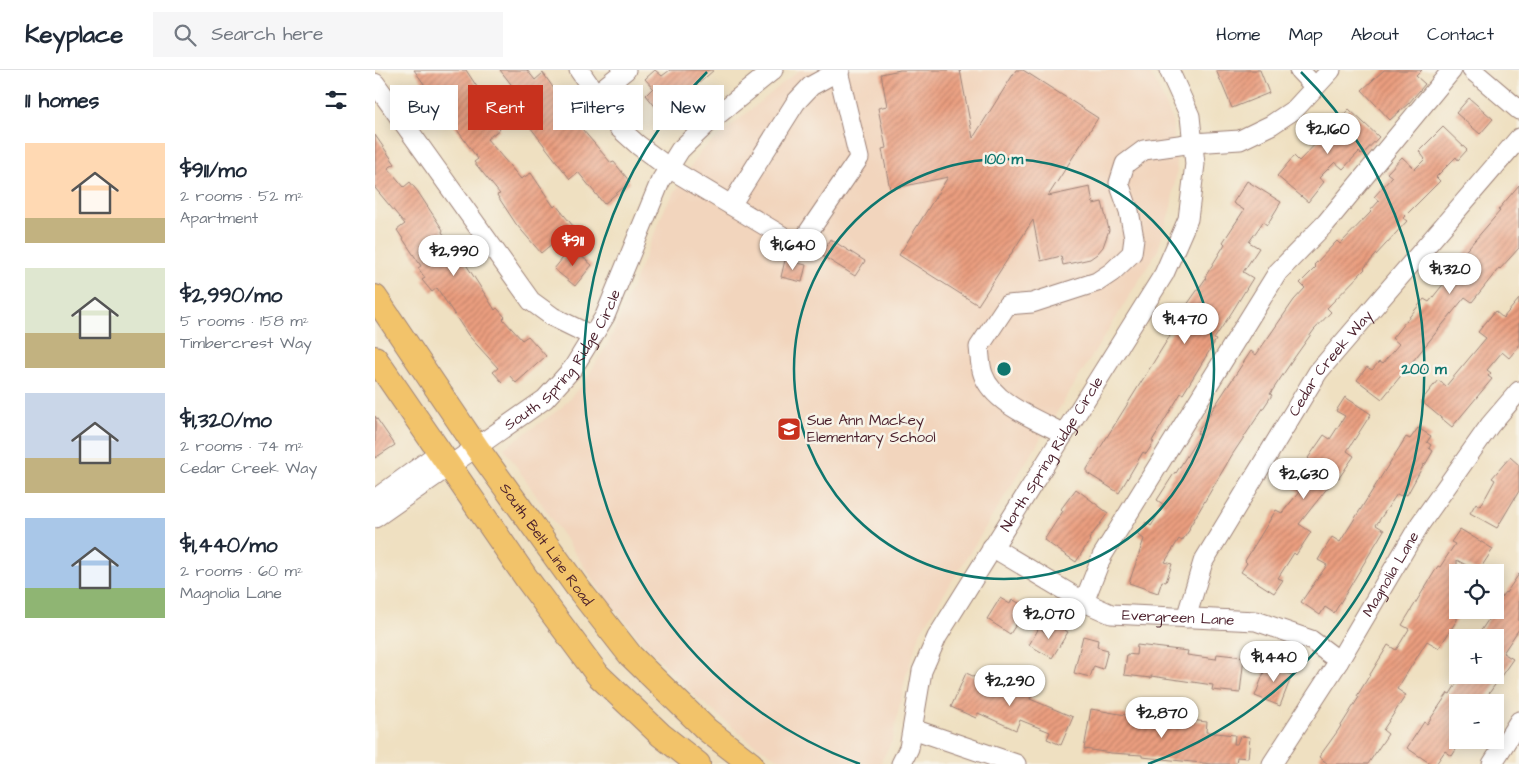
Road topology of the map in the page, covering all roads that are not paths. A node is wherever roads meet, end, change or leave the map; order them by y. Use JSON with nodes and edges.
{"nodes":[{"id":1,"x":579,"y":70,"type":"edge"},
{"id":2,"x":627,"y":70,"type":"edge"},
{"id":3,"x":773,"y":70,"type":"edge"},
{"id":4,"x":839,"y":70,"type":"edge"},
{"id":5,"x":1169,"y":70,"type":"edge"},
{"id":6,"x":1299,"y":70,"type":"edge"},
{"id":7,"x":1331,"y":70,"type":"edge"},
{"id":8,"x":1451,"y":70,"type":"edge"},
{"id":9,"x":1472,"y":70,"type":"edge"},
{"id":10,"x":375,"y":83,"type":"edge"},
{"id":11,"x":590,"y":85,"type":"edge"},
{"id":12,"x":608,"y":85,"type":"edge"},
{"id":13,"x":1315,"y":87,"type":"junction"},
{"id":14,"x":1519,"y":110,"type":"edge"},
{"id":15,"x":621,"y":130,"type":"edge"},
{"id":16,"x":1519,"y":138,"type":"edge"},
{"id":17,"x":1193,"y":143,"type":"junction"},
{"id":18,"x":669,"y":168,"type":"junction"},
{"id":19,"x":731,"y":205,"type":"junction"},
{"id":20,"x":375,"y":297,"type":"edge"},
{"id":21,"x":593,"y":336,"type":"junction"},
{"id":22,"x":375,"y":358,"type":"edge"},
{"id":23,"x":1519,"y":391,"type":"edge"},
{"id":24,"x":1064,"y":434,"type":"junction"},
{"id":25,"x":477,"y":448,"type":"junction"},
{"id":26,"x":445,"y":459,"type":"junction"},
{"id":27,"x":375,"y":498,"type":"edge"},
{"id":28,"x":375,"y":518,"type":"edge"},
{"id":29,"x":993,"y":547,"type":"junction"},
{"id":30,"x":1084,"y":602,"type":"junction"},
{"id":31,"x":1186,"y":618,"type":"junction"},
{"id":32,"x":1339,"y":661,"type":"junction"},
{"id":33,"x":1519,"y":721,"type":"edge"},
{"id":34,"x":913,"y":729,"type":"junction"},
{"id":35,"x":698,"y":764,"type":"edge"},
{"id":36,"x":751,"y":764,"type":"edge"},
{"id":37,"x":901,"y":764,"type":"edge"},
{"id":38,"x":1015,"y":764,"type":"edge"},
{"id":39,"x":1272,"y":764,"type":"edge"},
{"id":40,"x":1492,"y":764,"type":"edge"}],
"edges":[{"from":1,"to":11,"type":"street"},
{"from":2,"to":12,"type":"street"},
{"from":3,"to":18,"type":"street","name":"South Spring Ridge Circle"},
{"from":4,"to":19,"type":"street"},
{"from":4,"to":19,"type":"street"},
{"from":5,"to":17,"type":"street"},
{"from":6,"to":13,"type":"street"},
{"from":7,"to":13,"type":"street"},
{"from":8,"to":30,"type":"street"},
{"from":9,"to":14,"type":"street"},
{"from":10,"to":21,"type":"street"},
{"from":13,"to":17,"type":"street"},
{"from":15,"to":18,"type":"street"},
{"from":16,"to":31,"type":"street","name":"Cedar Creek Way"},
{"from":17,"to":24,"type":"street","name":"North Spring Ridge Circle"},
{"from":17,"to":24,"type":"street"},
{"from":18,"to":19,"type":"street"},
{"from":18,"to":21,"type":"street","name":"South Spring Ridge Circle"},
{"from":20,"to":25,"type":"main road","name":"South Belt Line Road"},
{"from":21,"to":25,"type":"street","name":"South Spring Ridge Circle"},
{"from":22,"to":26,"type":"main road"},
{"from":23,"to":32,"type":"street","name":"Magnolia Lane"},
{"from":24,"to":29,"type":"street","name":"North Spring Ridge Circle"},
{"from":25,"to":26,"type":"street","name":"South Spring Ridge Circle"},
{"from":25,"to":36,"type":"main road","name":"South Belt Line Road"},
{"from":26,"to":27,"type":"street"},
{"from":26,"to":28,"type":"street"},
{"from":26,"to":35,"type":"main road"},
{"from":29,"to":30,"type":"street","name":"Evergreen Lane"},
{"from":29,"to":34,"type":"street","name":"North Spring Ridge Circle"},
{"from":30,"to":31,"type":"street","name":"Evergreen Lane"},
{"from":31,"to":32,"type":"street","name":"Evergreen Lane"},
{"from":32,"to":39,"type":"street","name":"Magnolia Lane"},
{"from":33,"to":40,"type":"street"},
{"from":34,"to":37,"type":"street","name":"North Spring Ridge Circle"},
{"from":34,"to":38,"type":"street"}]}
